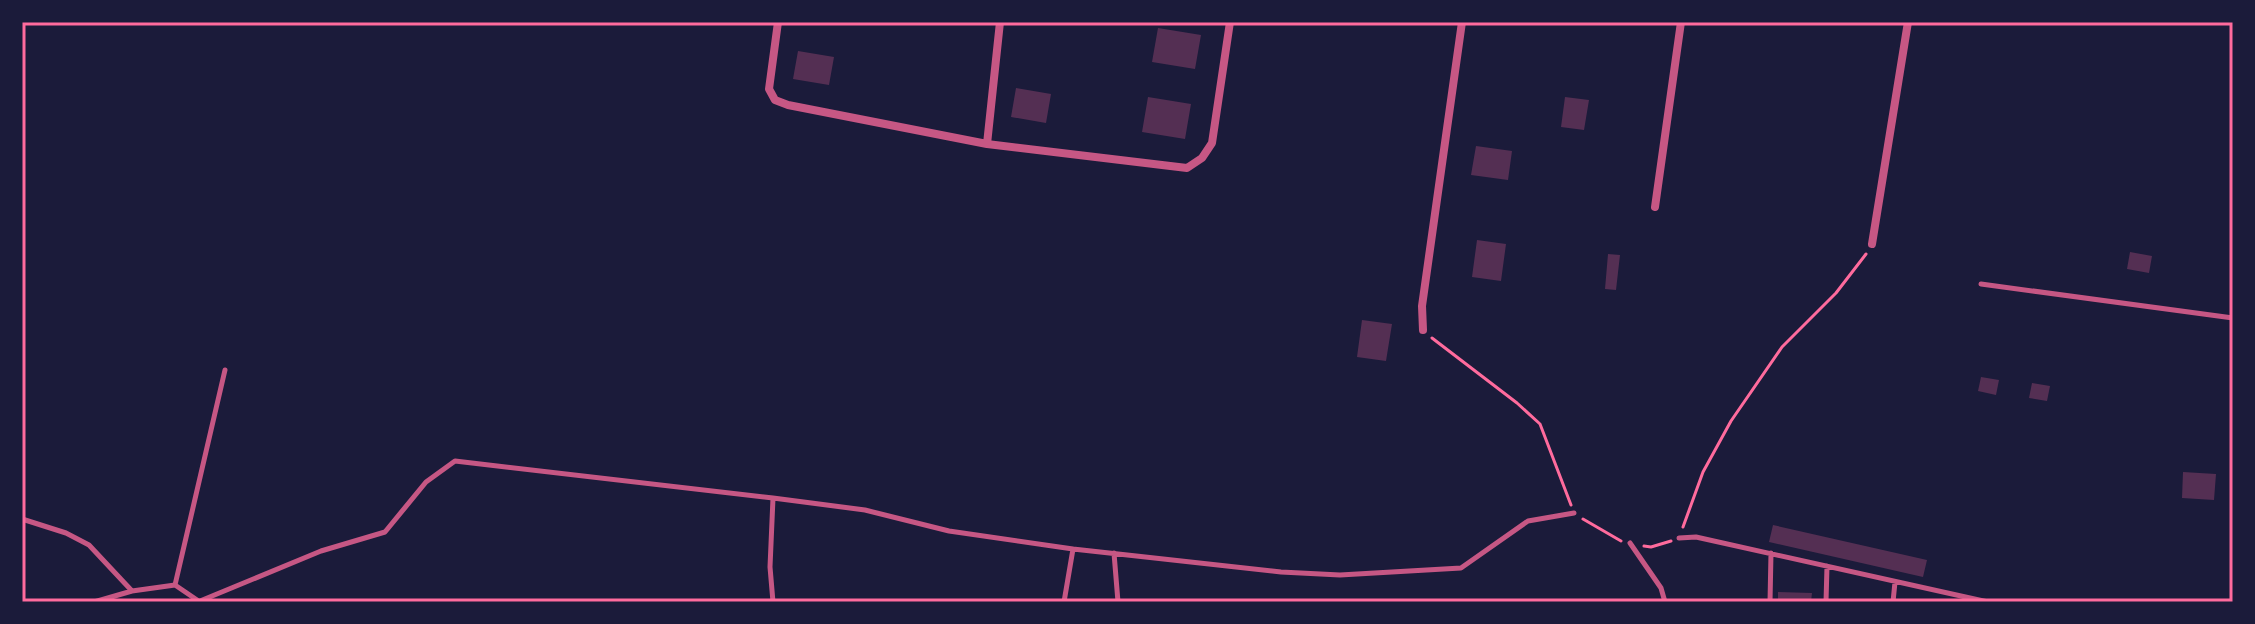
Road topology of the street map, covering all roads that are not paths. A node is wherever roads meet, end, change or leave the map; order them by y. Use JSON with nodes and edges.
{"nodes":[{"id":1,"x":778,"y":22,"type":"edge"},
{"id":2,"x":1000,"y":22,"type":"edge"},
{"id":3,"x":1230,"y":22,"type":"edge"},
{"id":4,"x":1462,"y":22,"type":"edge"},
{"id":5,"x":1681,"y":22,"type":"edge"},
{"id":6,"x":1908,"y":22,"type":"edge"},
{"id":7,"x":987,"y":144,"type":"junction"},
{"id":8,"x":1655,"y":207,"type":"dead end"},
{"id":9,"x":1872,"y":244,"type":"road end"},
{"id":10,"x":1981,"y":284,"type":"dead end"},
{"id":11,"x":2233,"y":318,"type":"edge"},
{"id":12,"x":1423,"y":330,"type":"road end"},
{"id":13,"x":225,"y":370,"type":"dead end"},
{"id":14,"x":773,"y":498,"type":"junction"},
{"id":15,"x":1574,"y":513,"type":"road end"},
{"id":16,"x":22,"y":519,"type":"edge"},
{"id":17,"x":1679,"y":538,"type":"road end"},
{"id":18,"x":1630,"y":543,"type":"road end"},
{"id":19,"x":1073,"y":549,"type":"junction"},
{"id":20,"x":1114,"y":553,"type":"junction"},
{"id":21,"x":1771,"y":553,"type":"junction"},
{"id":22,"x":1827,"y":566,"type":"junction"},
{"id":23,"x":1895,"y":582,"type":"junction"},
{"id":24,"x":175,"y":585,"type":"junction"},
{"id":25,"x":132,"y":591,"type":"junction"},
{"id":26,"x":1954,"y":593,"type":"junction"},
{"id":27,"x":94,"y":602,"type":"edge"},
{"id":28,"x":200,"y":602,"type":"edge"},
{"id":29,"x":773,"y":602,"type":"edge"},
{"id":30,"x":1064,"y":602,"type":"edge"},
{"id":31,"x":1118,"y":602,"type":"edge"},
{"id":32,"x":1665,"y":602,"type":"edge"},
{"id":33,"x":1770,"y":602,"type":"edge"},
{"id":34,"x":1826,"y":602,"type":"edge"},
{"id":35,"x":1893,"y":602,"type":"edge"},
{"id":36,"x":1953,"y":602,"type":"edge"},
{"id":37,"x":1988,"y":602,"type":"edge"}],
"edges":[{"from":1,"to":7,"type":"street"},
{"from":2,"to":7,"type":"street"},
{"from":3,"to":7,"type":"street"},
{"from":4,"to":12,"type":"street"},
{"from":5,"to":8,"type":"street"},
{"from":6,"to":9,"type":"street"},
{"from":10,"to":11,"type":"lane"},
{"from":13,"to":24,"type":"lane"},
{"from":14,"to":19,"type":"lane"},
{"from":14,"to":28,"type":"lane"},
{"from":14,"to":29,"type":"lane"},
{"from":15,"to":20,"type":"lane"},
{"from":16,"to":25,"type":"lane"},
{"from":17,"to":21,"type":"lane"},
{"from":18,"to":32,"type":"lane"},
{"from":19,"to":20,"type":"lane"},
{"from":19,"to":30,"type":"lane"},
{"from":20,"to":31,"type":"lane"},
{"from":21,"to":22,"type":"lane"},
{"from":21,"to":33,"type":"lane"},
{"from":22,"to":23,"type":"lane"},
{"from":22,"to":34,"type":"lane"},
{"from":23,"to":26,"type":"lane"},
{"from":23,"to":35,"type":"lane"},
{"from":24,"to":25,"type":"lane"},
{"from":24,"to":28,"type":"lane"},
{"from":25,"to":27,"type":"lane"},
{"from":26,"to":36,"type":"lane"},
{"from":26,"to":37,"type":"lane"}]}
